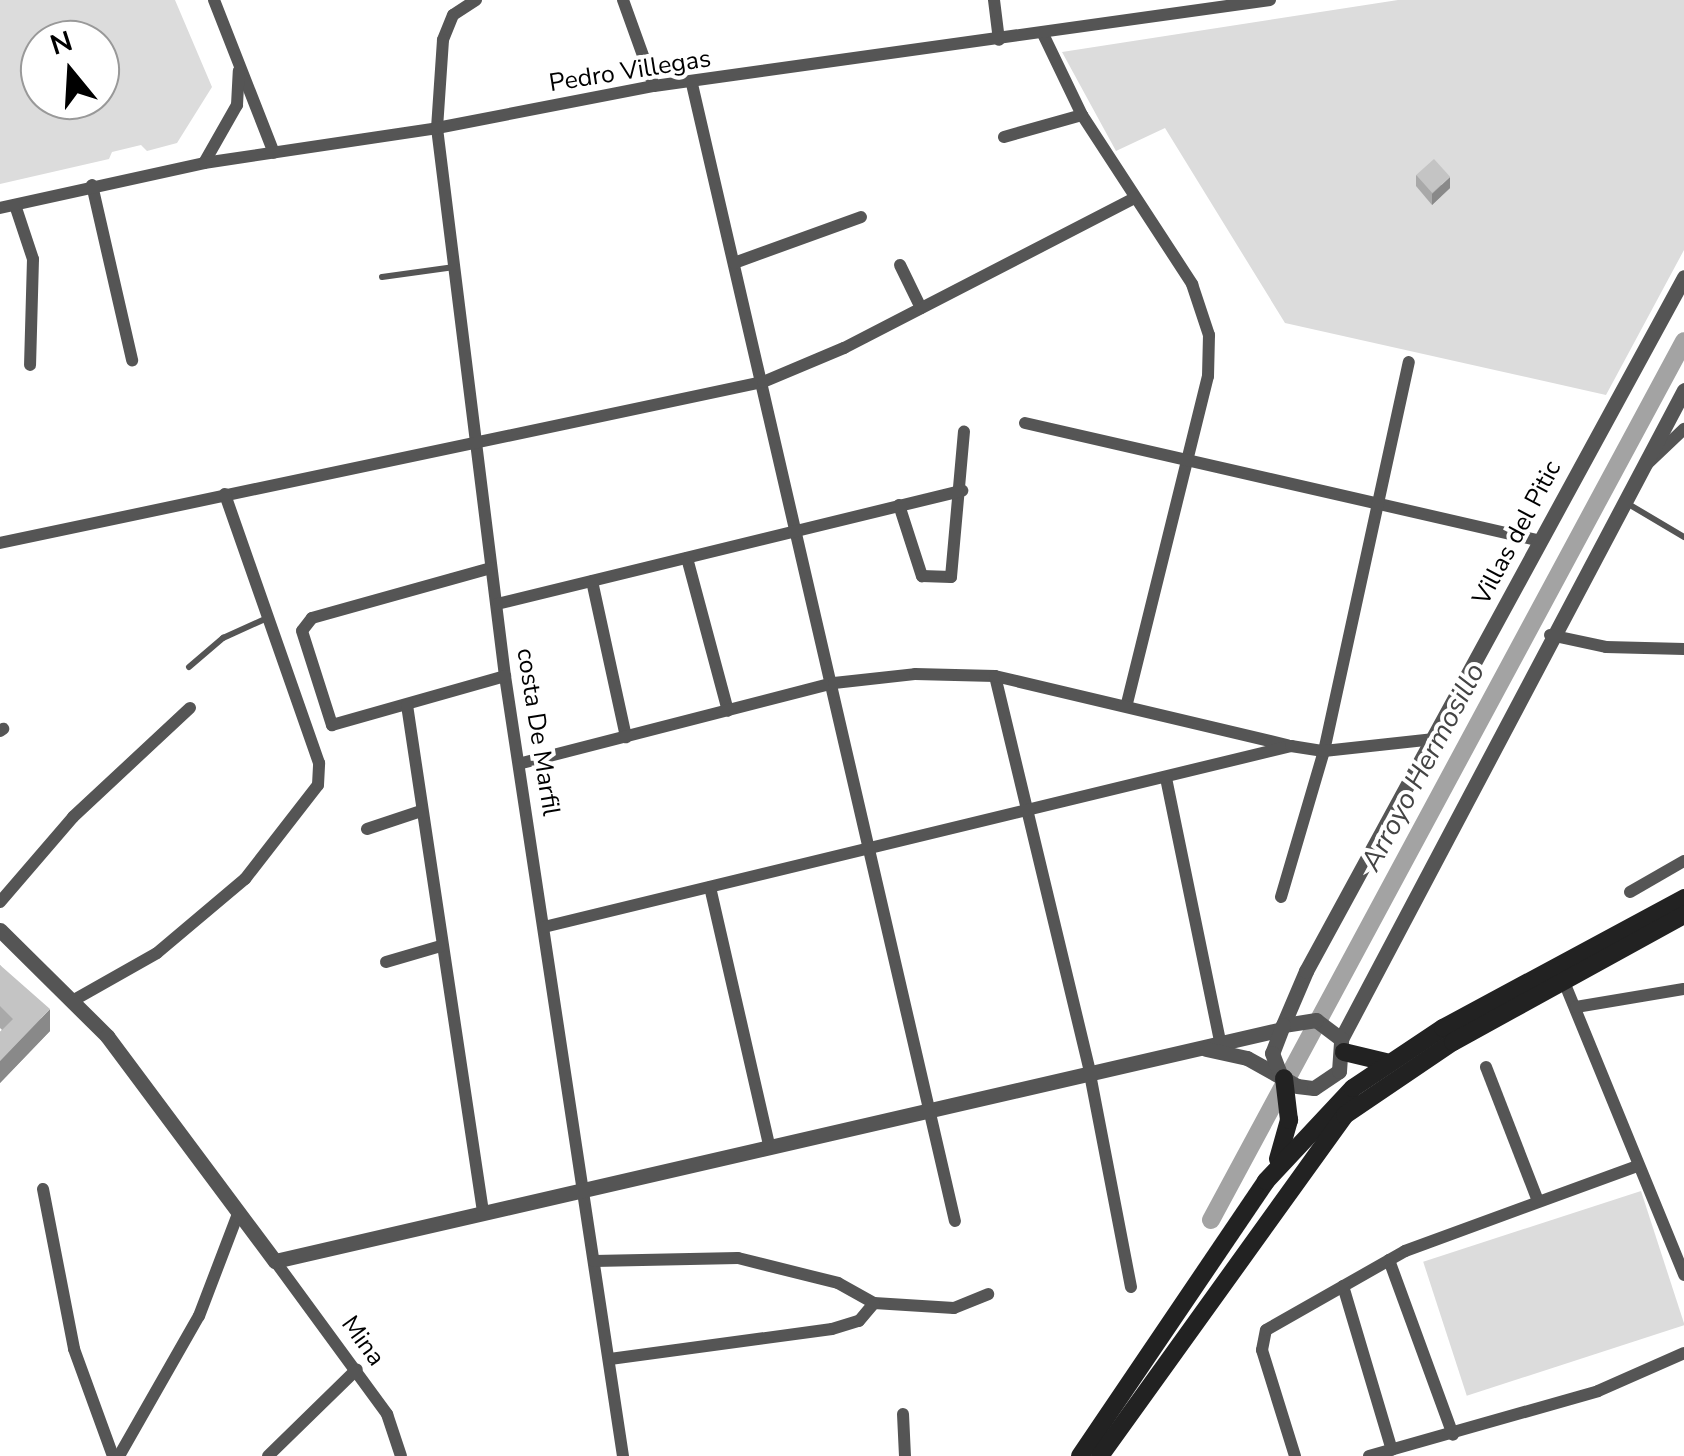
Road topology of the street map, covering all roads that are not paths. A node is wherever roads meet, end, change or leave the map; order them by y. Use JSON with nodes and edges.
{"nodes":[{"id":1,"x":214,"y":0,"type":"edge"},
{"id":2,"x":476,"y":0,"type":"edge"},
{"id":3,"x":623,"y":0,"type":"edge"},
{"id":4,"x":994,"y":0,"type":"edge"},
{"id":5,"x":1270,"y":0,"type":"edge"},
{"id":6,"x":1043,"y":34,"type":"junction"},
{"id":7,"x":999,"y":40,"type":"junction"},
{"id":8,"x":240,"y":64,"type":"junction"},
{"id":9,"x":692,"y":84,"type":"junction"},
{"id":10,"x":654,"y":86,"type":"junction"},
{"id":11,"x":1082,"y":115,"type":"junction"},
{"id":12,"x":437,"y":128,"type":"junction"},
{"id":13,"x":1004,"y":137,"type":"dead end"},
{"id":14,"x":274,"y":153,"type":"junction"},
{"id":15,"x":204,"y":164,"type":"junction"},
{"id":16,"x":92,"y":185,"type":"junction"},
{"id":17,"x":1135,"y":198,"type":"junction"},
{"id":18,"x":15,"y":205,"type":"junction"},
{"id":19,"x":0,"y":208,"type":"edge"},
{"id":20,"x":861,"y":216,"type":"dead end"},
{"id":21,"x":734,"y":263,"type":"junction"},
{"id":22,"x":900,"y":265,"type":"dead end"},
{"id":23,"x":454,"y":267,"type":"junction"},
{"id":24,"x":382,"y":277,"type":"dead end"},
{"id":25,"x":1684,"y":277,"type":"edge"},
{"id":26,"x":921,"y":308,"type":"junction"},
{"id":27,"x":132,"y":360,"type":"dead end"},
{"id":28,"x":1409,"y":362,"type":"dead end"},
{"id":29,"x":30,"y":365,"type":"dead end"},
{"id":30,"x":763,"y":382,"type":"junction"},
{"id":31,"x":1684,"y":390,"type":"edge"},
{"id":32,"x":1024,"y":423,"type":"dead end"},
{"id":33,"x":1684,"y":429,"type":"edge"},
{"id":34,"x":964,"y":432,"type":"dead end"},
{"id":35,"x":476,"y":442,"type":"junction"},
{"id":36,"x":1189,"y":456,"type":"junction"},
{"id":37,"x":1641,"y":470,"type":"junction"},
{"id":38,"x":962,"y":491,"type":"junction"},
{"id":39,"x":225,"y":494,"type":"junction"},
{"id":40,"x":1624,"y":501,"type":"junction"},
{"id":41,"x":1375,"y":502,"type":"junction"},
{"id":42,"x":899,"y":505,"type":"junction"},
{"id":43,"x":799,"y":528,"type":"junction"},
{"id":44,"x":1684,"y":537,"type":"edge"},
{"id":45,"x":1541,"y":541,"type":"junction"},
{"id":46,"x":0,"y":543,"type":"edge"},
{"id":47,"x":687,"y":558,"type":"junction"},
{"id":48,"x":491,"y":568,"type":"junction"},
{"id":49,"x":592,"y":581,"type":"junction"},
{"id":50,"x":497,"y":604,"type":"junction"},
{"id":51,"x":270,"y":618,"type":"junction"},
{"id":52,"x":1550,"y":635,"type":"junction"},
{"id":53,"x":1684,"y":649,"type":"edge"},
{"id":54,"x":188,"y":667,"type":"dead end"},
{"id":55,"x":505,"y":676,"type":"junction"},
{"id":56,"x":995,"y":676,"type":"junction"},
{"id":57,"x":834,"y":683,"type":"junction"},
{"id":58,"x":1127,"y":703,"type":"junction"},
{"id":59,"x":406,"y":705,"type":"junction"},
{"id":60,"x":190,"y":708,"type":"dead end"},
{"id":61,"x":728,"y":711,"type":"junction"},
{"id":62,"x":626,"y":737,"type":"junction"},
{"id":63,"x":1434,"y":739,"type":"junction"},
{"id":64,"x":1291,"y":746,"type":"junction"},
{"id":65,"x":1324,"y":751,"type":"junction"},
{"id":66,"x":522,"y":763,"type":"junction"},
{"id":67,"x":1166,"y":778,"type":"junction"},
{"id":68,"x":421,"y":810,"type":"junction"},
{"id":69,"x":1029,"y":813,"type":"junction"},
{"id":70,"x":367,"y":829,"type":"dead end"},
{"id":71,"x":870,"y":848,"type":"junction"},
{"id":72,"x":1684,"y":861,"type":"edge"},
{"id":73,"x":710,"y":887,"type":"junction"},
{"id":74,"x":1630,"y":892,"type":"dead end"},
{"id":75,"x":1281,"y":897,"type":"dead end"},
{"id":76,"x":1684,"y":898,"type":"edge"},
{"id":77,"x":0,"y":902,"type":"edge"},
{"id":78,"x":1684,"y":915,"type":"edge"},
{"id":79,"x":544,"y":927,"type":"junction"},
{"id":80,"x":0,"y":930,"type":"edge"},
{"id":81,"x":442,"y":946,"type":"junction"},
{"id":82,"x":386,"y":962,"type":"dead end"},
{"id":83,"x":1560,"y":975,"type":"junction"},
{"id":84,"x":1684,"y":989,"type":"edge"},
{"id":85,"x":74,"y":1000,"type":"junction"},
{"id":86,"x":1576,"y":1006,"type":"junction"},
{"id":87,"x":1281,"y":1027,"type":"junction"},
{"id":88,"x":1335,"y":1040,"type":"junction"},
{"id":89,"x":1213,"y":1044,"type":"junction"},
{"id":90,"x":1386,"y":1062,"type":"junction"},
{"id":91,"x":1486,"y":1067,"type":"dead end"},
{"id":92,"x":1089,"y":1069,"type":"junction"},
{"id":93,"x":1289,"y":1082,"type":"junction"},
{"id":94,"x":1347,"y":1104,"type":"junction"},
{"id":95,"x":927,"y":1109,"type":"junction"},
{"id":96,"x":768,"y":1144,"type":"junction"},
{"id":97,"x":1637,"y":1166,"type":"junction"},
{"id":98,"x":1266,"y":1181,"type":"junction"},
{"id":99,"x":582,"y":1188,"type":"junction"},
{"id":100,"x":43,"y":1190,"type":"dead end"},
{"id":101,"x":1538,"y":1201,"type":"junction"},
{"id":102,"x":483,"y":1212,"type":"junction"},
{"id":103,"x":238,"y":1214,"type":"junction"},
{"id":104,"x":955,"y":1221,"type":"dead end"},
{"id":105,"x":1389,"y":1260,"type":"junction"},
{"id":106,"x":275,"y":1261,"type":"junction"},
{"id":107,"x":594,"y":1261,"type":"junction"},
{"id":108,"x":1684,"y":1275,"type":"edge"},
{"id":109,"x":1131,"y":1286,"type":"dead end"},
{"id":110,"x":1343,"y":1286,"type":"junction"},
{"id":111,"x":988,"y":1294,"type":"dead end"},
{"id":112,"x":874,"y":1303,"type":"junction"},
{"id":113,"x":1684,"y":1352,"type":"edge"},
{"id":114,"x":610,"y":1358,"type":"junction"},
{"id":115,"x":357,"y":1369,"type":"junction"},
{"id":116,"x":903,"y":1414,"type":"dead end"},
{"id":117,"x":1453,"y":1435,"type":"junction"},
{"id":118,"x":1392,"y":1450,"type":"junction"},
{"id":119,"x":116,"y":1456,"type":"edge"},
{"id":120,"x":268,"y":1456,"type":"edge"},
{"id":121,"x":402,"y":1456,"type":"edge"},
{"id":122,"x":623,"y":1456,"type":"edge"},
{"id":123,"x":905,"y":1456,"type":"edge"},
{"id":124,"x":1080,"y":1456,"type":"edge"},
{"id":125,"x":1100,"y":1456,"type":"edge"},
{"id":126,"x":1294,"y":1456,"type":"edge"},
{"id":127,"x":1370,"y":1456,"type":"edge"}],
"edges":[{"from":1,"to":8,"type":"street"},
{"from":2,"to":12,"type":"street","name":"costa De Marfil"},
{"from":3,"to":10,"type":"street"},
{"from":4,"to":7,"type":"street"},
{"from":5,"to":6,"type":"street","name":"Pedro Villegas"},
{"from":6,"to":7,"type":"street","name":"Pedro Villegas"},
{"from":6,"to":11,"type":"street"},
{"from":7,"to":9,"type":"street","name":"Pedro Villegas"},
{"from":8,"to":14,"type":"street"},
{"from":8,"to":15,"type":"street"},
{"from":9,"to":10,"type":"street","name":"Pedro Villegas"},
{"from":9,"to":21,"type":"street"},
{"from":10,"to":12,"type":"street","name":"Pedro Villegas"},
{"from":11,"to":13,"type":"street"},
{"from":11,"to":17,"type":"street"},
{"from":12,"to":14,"type":"street","name":"Pedro Villegas"},
{"from":12,"to":23,"type":"street","name":"costa De Marfil"},
{"from":14,"to":15,"type":"street","name":"Pedro Villegas"},
{"from":15,"to":16,"type":"street","name":"Pedro Villegas"},
{"from":16,"to":18,"type":"street","name":"Pedro Villegas"},
{"from":16,"to":27,"type":"street"},
{"from":17,"to":26,"type":"street"},
{"from":17,"to":36,"type":"street"},
{"from":18,"to":19,"type":"street","name":"Pedro Villegas"},
{"from":18,"to":29,"type":"street"},
{"from":20,"to":21,"type":"street"},
{"from":21,"to":30,"type":"street"},
{"from":22,"to":26,"type":"street"},
{"from":23,"to":24,"type":"lane"},
{"from":23,"to":35,"type":"street","name":"costa De Marfil"},
{"from":25,"to":45,"type":"street","name":"Villas del Pitic"},
{"from":26,"to":30,"type":"street"},
{"from":28,"to":41,"type":"street"},
{"from":30,"to":35,"type":"street"},
{"from":30,"to":43,"type":"street"},
{"from":31,"to":37,"type":"street"},
{"from":32,"to":36,"type":"street"},
{"from":33,"to":37,"type":"street"},
{"from":34,"to":38,"type":"street"},
{"from":35,"to":39,"type":"street"},
{"from":35,"to":48,"type":"street","name":"costa De Marfil"},
{"from":36,"to":41,"type":"street"},
{"from":36,"to":58,"type":"street"},
{"from":37,"to":40,"type":"street"},
{"from":38,"to":42,"type":"street"},
{"from":38,"to":42,"type":"street"},
{"from":39,"to":46,"type":"street"},
{"from":39,"to":51,"type":"street"},
{"from":40,"to":44,"type":"lane"},
{"from":40,"to":52,"type":"street"},
{"from":41,"to":45,"type":"street"},
{"from":41,"to":65,"type":"street"},
{"from":42,"to":43,"type":"street"},
{"from":43,"to":47,"type":"street"},
{"from":43,"to":57,"type":"street"},
{"from":45,"to":63,"type":"street","name":"Villas del Pitic"},
{"from":47,"to":49,"type":"street"},
{"from":47,"to":61,"type":"street"},
{"from":48,"to":50,"type":"street","name":"costa De Marfil"},
{"from":48,"to":59,"type":"street"},
{"from":49,"to":50,"type":"street"},
{"from":49,"to":62,"type":"street"},
{"from":50,"to":55,"type":"street","name":"costa De Marfil"},
{"from":51,"to":54,"type":"lane"},
{"from":51,"to":85,"type":"street"},
{"from":52,"to":53,"type":"street"},
{"from":52,"to":88,"type":"street"},
{"from":55,"to":59,"type":"street"},
{"from":55,"to":66,"type":"street","name":"costa De Marfil"},
{"from":56,"to":57,"type":"street"},
{"from":56,"to":58,"type":"street"},
{"from":56,"to":69,"type":"street"},
{"from":57,"to":61,"type":"street"},
{"from":57,"to":71,"type":"street"},
{"from":58,"to":64,"type":"street"},
{"from":59,"to":68,"type":"street"},
{"from":60,"to":77,"type":"street"},
{"from":61,"to":62,"type":"street"},
{"from":62,"to":66,"type":"street"},
{"from":63,"to":65,"type":"street"},
{"from":63,"to":87,"type":"street","name":"Villas del Pitic"},
{"from":64,"to":65,"type":"street"},
{"from":64,"to":67,"type":"street"},
{"from":65,"to":75,"type":"street"},
{"from":66,"to":79,"type":"street","name":"costa De Marfil"},
{"from":67,"to":69,"type":"street"},
{"from":67,"to":89,"type":"street"},
{"from":68,"to":70,"type":"street"},
{"from":68,"to":81,"type":"street"},
{"from":69,"to":71,"type":"street"},
{"from":69,"to":92,"type":"street"},
{"from":71,"to":73,"type":"street"},
{"from":71,"to":95,"type":"street"},
{"from":72,"to":74,"type":"street"},
{"from":73,"to":79,"type":"street"},
{"from":73,"to":96,"type":"street"},
{"from":76,"to":83,"type":"main road"},
{"from":78,"to":83,"type":"main road"},
{"from":79,"to":99,"type":"street","name":"costa De Marfil"},
{"from":80,"to":85,"type":"street"},
{"from":81,"to":82,"type":"street"},
{"from":81,"to":102,"type":"street"},
{"from":83,"to":86,"type":"street"},
{"from":83,"to":90,"type":"main road"},
{"from":83,"to":94,"type":"main road"},
{"from":84,"to":86,"type":"street"},
{"from":85,"to":103,"type":"street"},
{"from":86,"to":97,"type":"street"},
{"from":87,"to":88,"type":"street"},
{"from":87,"to":89,"type":"street"},
{"from":87,"to":93,"type":"street"},
{"from":88,"to":90,"type":"main road"},
{"from":88,"to":93,"type":"street"},
{"from":88,"to":94,"type":"street"},
{"from":89,"to":92,"type":"street"},
{"from":89,"to":93,"type":"street"},
{"from":90,"to":94,"type":"main road"},
{"from":91,"to":101,"type":"street"},
{"from":92,"to":95,"type":"street"},
{"from":92,"to":109,"type":"street"},
{"from":93,"to":94,"type":"street"},
{"from":93,"to":98,"type":"main road"},
{"from":94,"to":98,"type":"main road"},
{"from":94,"to":125,"type":"main road"},
{"from":95,"to":96,"type":"street"},
{"from":95,"to":104,"type":"street"},
{"from":96,"to":99,"type":"street"},
{"from":97,"to":101,"type":"street"},
{"from":97,"to":108,"type":"street"},
{"from":98,"to":124,"type":"main road"},
{"from":99,"to":102,"type":"street"},
{"from":99,"to":107,"type":"street","name":"costa De Marfil"},
{"from":100,"to":119,"type":"street"},
{"from":101,"to":105,"type":"street"},
{"from":102,"to":106,"type":"street"},
{"from":103,"to":106,"type":"street"},
{"from":103,"to":119,"type":"street"},
{"from":105,"to":110,"type":"street"},
{"from":105,"to":117,"type":"street"},
{"from":106,"to":115,"type":"street","name":"Mina"},
{"from":107,"to":112,"type":"street"},
{"from":107,"to":114,"type":"street","name":"costa De Marfil"},
{"from":110,"to":118,"type":"street"},
{"from":110,"to":126,"type":"street"},
{"from":111,"to":112,"type":"street"},
{"from":112,"to":114,"type":"street"},
{"from":113,"to":117,"type":"street"},
{"from":114,"to":122,"type":"street","name":"costa De Marfil"},
{"from":115,"to":120,"type":"street"},
{"from":115,"to":121,"type":"street","name":"Mina"},
{"from":116,"to":123,"type":"street"},
{"from":117,"to":118,"type":"street"},
{"from":118,"to":127,"type":"street"}]}
